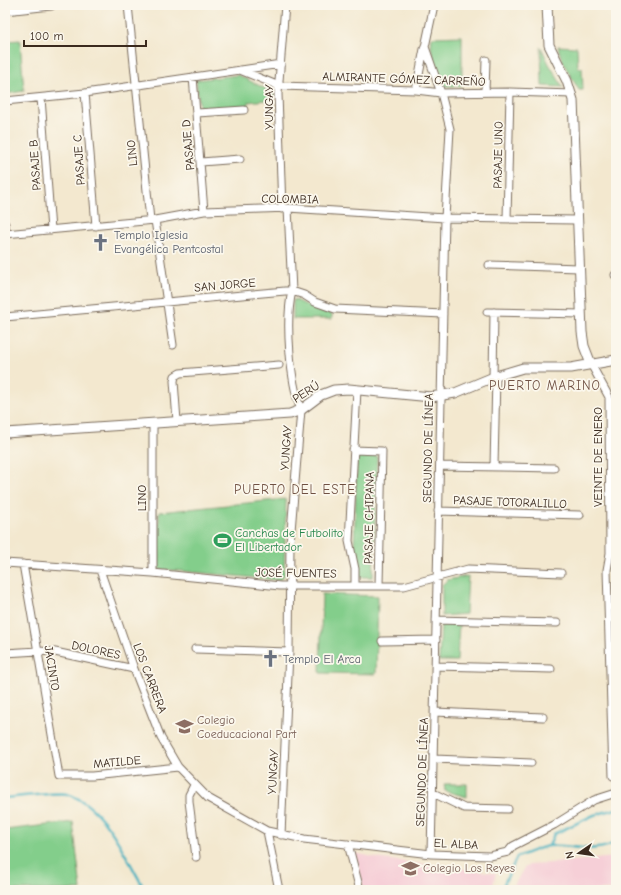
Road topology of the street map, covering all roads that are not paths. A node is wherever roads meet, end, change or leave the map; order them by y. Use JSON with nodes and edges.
{"nodes":[{"id":1,"x":51,"y":5,"type":"edge"},
{"id":2,"x":128,"y":5,"type":"edge"},
{"id":3,"x":285,"y":5,"type":"edge"},
{"id":4,"x":434,"y":5,"type":"edge"},
{"id":5,"x":547,"y":5,"type":"edge"},
{"id":6,"x":5,"y":10,"type":"edge"},
{"id":7,"x":425,"y":47,"type":"junction"},
{"id":8,"x":486,"y":60,"type":"dead end"},
{"id":9,"x":281,"y":64,"type":"junction"},
{"id":10,"x":240,"y":70,"type":"junction"},
{"id":11,"x":193,"y":77,"type":"junction"},
{"id":12,"x":136,"y":84,"type":"junction"},
{"id":13,"x":279,"y":86,"type":"junction"},
{"id":14,"x":416,"y":90,"type":"junction"},
{"id":15,"x":485,"y":92,"type":"junction"},
{"id":16,"x":510,"y":92,"type":"junction"},
{"id":17,"x":85,"y":93,"type":"junction"},
{"id":18,"x":441,"y":93,"type":"junction"},
{"id":19,"x":572,"y":94,"type":"junction"},
{"id":20,"x":41,"y":98,"type":"junction"},
{"id":21,"x":5,"y":101,"type":"edge"},
{"id":22,"x":244,"y":110,"type":"dead end"},
{"id":23,"x":196,"y":113,"type":"junction"},
{"id":24,"x":240,"y":159,"type":"dead end"},
{"id":25,"x":201,"y":162,"type":"junction"},
{"id":26,"x":285,"y":209,"type":"junction"},
{"id":27,"x":204,"y":211,"type":"junction"},
{"id":28,"x":445,"y":218,"type":"junction"},
{"id":29,"x":508,"y":219,"type":"junction"},
{"id":30,"x":152,"y":220,"type":"junction"},
{"id":31,"x":576,"y":220,"type":"junction"},
{"id":32,"x":5,"y":224,"type":"edge"},
{"id":33,"x":96,"y":226,"type":"junction"},
{"id":34,"x":51,"y":230,"type":"junction"},
{"id":35,"x":5,"y":234,"type":"edge"},
{"id":36,"x":489,"y":265,"type":"dead end"},
{"id":37,"x":579,"y":268,"type":"junction"},
{"id":38,"x":292,"y":291,"type":"junction"},
{"id":39,"x":166,"y":301,"type":"junction"},
{"id":40,"x":443,"y":314,"type":"junction"},
{"id":41,"x":581,"y":314,"type":"junction"},
{"id":42,"x":5,"y":317,"type":"edge"},
{"id":43,"x":173,"y":345,"type":"dead end"},
{"id":44,"x":616,"y":360,"type":"edge"},
{"id":45,"x":591,"y":364,"type":"junction"},
{"id":46,"x":279,"y":366,"type":"dead end"},
{"id":47,"x":494,"y":377,"type":"junction"},
{"id":48,"x":357,"y":390,"type":"junction"},
{"id":49,"x":440,"y":396,"type":"junction"},
{"id":50,"x":301,"y":410,"type":"junction"},
{"id":51,"x":177,"y":421,"type":"junction"},
{"id":52,"x":153,"y":423,"type":"junction"},
{"id":53,"x":5,"y":433,"type":"edge"},
{"id":54,"x":353,"y":450,"type":"junction"},
{"id":55,"x":440,"y":466,"type":"junction"},
{"id":56,"x":494,"y":466,"type":"junction"},
{"id":57,"x":554,"y":468,"type":"dead end"},
{"id":58,"x":438,"y":511,"type":"junction"},
{"id":59,"x":580,"y":515,"type":"dead end"},
{"id":60,"x":5,"y":563,"type":"edge"},
{"id":61,"x":23,"y":564,"type":"junction"},
{"id":62,"x":100,"y":570,"type":"junction"},
{"id":63,"x":153,"y":573,"type":"junction"},
{"id":64,"x":561,"y":573,"type":"dead end"},
{"id":65,"x":437,"y":577,"type":"junction"},
{"id":66,"x":290,"y":585,"type":"junction"},
{"id":67,"x":355,"y":585,"type":"junction"},
{"id":68,"x":379,"y":585,"type":"junction"},
{"id":69,"x":436,"y":620,"type":"junction"},
{"id":70,"x":557,"y":623,"type":"dead end"},
{"id":71,"x":436,"y":640,"type":"junction"},
{"id":72,"x":382,"y":641,"type":"dead end"},
{"id":73,"x":195,"y":649,"type":"dead end"},
{"id":74,"x":38,"y":651,"type":"junction"},
{"id":75,"x":289,"y":652,"type":"junction"},
{"id":76,"x":5,"y":653,"type":"edge"},
{"id":77,"x":436,"y":666,"type":"junction"},
{"id":78,"x":134,"y":669,"type":"junction"},
{"id":79,"x":551,"y":669,"type":"dead end"},
{"id":80,"x":435,"y":712,"type":"junction"},
{"id":81,"x":543,"y":717,"type":"dead end"},
{"id":82,"x":434,"y":759,"type":"junction"},
{"id":83,"x":530,"y":762,"type":"dead end"},
{"id":84,"x":178,"y":767,"type":"junction"},
{"id":85,"x":59,"y":776,"type":"joint"},
{"id":86,"x":613,"y":776,"type":"dead end"},
{"id":87,"x":194,"y":785,"type":"junction"},
{"id":88,"x":433,"y":792,"type":"junction"},
{"id":89,"x":616,"y":793,"type":"edge"},
{"id":90,"x":508,"y":809,"type":"dead end"},
{"id":91,"x":268,"y":831,"type":"junction"},
{"id":92,"x":281,"y":835,"type":"junction"},
{"id":93,"x":348,"y":844,"type":"junction"},
{"id":94,"x":431,"y":854,"type":"junction"},
{"id":95,"x":196,"y":857,"type":"dead end"},
{"id":96,"x":279,"y":890,"type":"edge"},
{"id":97,"x":360,"y":890,"type":"edge"}],
"edges":[{"from":1,"to":6,"type":"street"},
{"from":2,"to":12,"type":"street","name":"LINO"},
{"from":3,"to":9,"type":"street","name":"YUNGAY"},
{"from":4,"to":7,"type":"street"},
{"from":5,"to":19,"type":"street","name":"VEINTE DE ENERO"},
{"from":7,"to":14,"type":"street"},
{"from":7,"to":18,"type":"street","name":"SEGUNDO DE LÍNEA"},
{"from":8,"to":15,"type":"street"},
{"from":9,"to":10,"type":"street"},
{"from":9,"to":13,"type":"street","name":"YUNGAY"},
{"from":10,"to":11,"type":"street"},
{"from":10,"to":13,"type":"street","name":"ALMIRANTE GÓMEZ CARREÑO"},
{"from":11,"to":12,"type":"street"},
{"from":11,"to":23,"type":"street","name":"PASAJE D"},
{"from":12,"to":17,"type":"street"},
{"from":12,"to":30,"type":"street","name":"LINO"},
{"from":13,"to":14,"type":"street","name":"ALMIRANTE GÓMEZ CARREÑO"},
{"from":13,"to":26,"type":"street","name":"YUNGAY"},
{"from":14,"to":18,"type":"street","name":"ALMIRANTE GÓMEZ CARREÑO"},
{"from":15,"to":16,"type":"street","name":"ALMIRANTE GÓMEZ CARREÑO"},
{"from":15,"to":18,"type":"street","name":"ALMIRANTE GÓMEZ CARREÑO"},
{"from":16,"to":19,"type":"street","name":"ALMIRANTE GÓMEZ CARREÑO"},
{"from":16,"to":29,"type":"street","name":"PASAJE UNO"},
{"from":17,"to":20,"type":"street"},
{"from":17,"to":33,"type":"street","name":"PASAJE C"},
{"from":18,"to":28,"type":"street","name":"SEGUNDO DE LÍNEA"},
{"from":19,"to":31,"type":"street","name":"VEINTE DE ENERO"},
{"from":20,"to":21,"type":"street"},
{"from":20,"to":34,"type":"street","name":"PASAJE B"},
{"from":22,"to":23,"type":"street"},
{"from":23,"to":25,"type":"street","name":"PASAJE D"},
{"from":24,"to":25,"type":"street"},
{"from":25,"to":27,"type":"street","name":"PASAJE D"},
{"from":26,"to":27,"type":"street","name":"COLOMBIA"},
{"from":26,"to":28,"type":"street","name":"COLOMBIA"},
{"from":26,"to":38,"type":"street","name":"YUNGAY"},
{"from":27,"to":30,"type":"street","name":"COLOMBIA"},
{"from":28,"to":29,"type":"street","name":"COLOMBIA"},
{"from":28,"to":40,"type":"street","name":"SEGUNDO DE LÍNEA"},
{"from":29,"to":31,"type":"street","name":"COLOMBIA"},
{"from":30,"to":33,"type":"street","name":"COLOMBIA"},
{"from":30,"to":39,"type":"street","name":"LINO"},
{"from":31,"to":37,"type":"street","name":"VEINTE DE ENERO"},
{"from":32,"to":35,"type":"street"},
{"from":33,"to":34,"type":"street","name":"COLOMBIA"},
{"from":34,"to":35,"type":"street","name":"COLOMBIA"},
{"from":36,"to":37,"type":"street"},
{"from":37,"to":41,"type":"street","name":"VEINTE DE ENERO"},
{"from":38,"to":39,"type":"street","name":"SAN JORGE"},
{"from":38,"to":40,"type":"street","name":"SAN JORGE"},
{"from":38,"to":50,"type":"street","name":"YUNGAY"},
{"from":39,"to":42,"type":"street","name":"SAN JORGE"},
{"from":39,"to":43,"type":"street","name":"LINO"},
{"from":40,"to":49,"type":"street","name":"SEGUNDO DE LÍNEA"},
{"from":41,"to":45,"type":"street","name":"VEINTE DE ENERO"},
{"from":41,"to":47,"type":"street"},
{"from":44,"to":45,"type":"street","name":"PERÚ"},
{"from":45,"to":47,"type":"street","name":"PERÚ"},
{"from":45,"to":86,"type":"street","name":"VEINTE DE ENERO"},
{"from":46,"to":51,"type":"street"},
{"from":47,"to":49,"type":"street","name":"PERÚ"},
{"from":47,"to":56,"type":"street"},
{"from":48,"to":49,"type":"street","name":"PERÚ"},
{"from":48,"to":50,"type":"street","name":"PERÚ"},
{"from":48,"to":54,"type":"street"},
{"from":49,"to":55,"type":"street","name":"SEGUNDO DE LÍNEA"},
{"from":50,"to":51,"type":"street","name":"PERÚ"},
{"from":50,"to":66,"type":"street","name":"YUNGAY"},
{"from":51,"to":52,"type":"street","name":"PERÚ"},
{"from":52,"to":53,"type":"street","name":"PERÚ"},
{"from":52,"to":63,"type":"street","name":"LINO"},
{"from":54,"to":67,"type":"street"},
{"from":54,"to":68,"type":"street","name":"PASAJE CHIPANA"},
{"from":55,"to":56,"type":"street"},
{"from":55,"to":58,"type":"street","name":"SEGUNDO DE LÍNEA"},
{"from":56,"to":57,"type":"street"},
{"from":58,"to":59,"type":"street","name":"PASAJE TOTORALILLO"},
{"from":58,"to":65,"type":"street","name":"SEGUNDO DE LÍNEA"},
{"from":60,"to":61,"type":"street","name":"JOSÉ FUENTES"},
{"from":61,"to":62,"type":"street","name":"JOSÉ FUENTES"},
{"from":61,"to":74,"type":"street","name":"JACINTO"},
{"from":62,"to":63,"type":"street","name":"JOSÉ FUENTES"},
{"from":62,"to":78,"type":"street","name":"LOS CARRERA"},
{"from":63,"to":66,"type":"street","name":"JOSÉ FUENTES"},
{"from":64,"to":65,"type":"street","name":"JOSÉ FUENTES"},
{"from":65,"to":68,"type":"street","name":"JOSÉ FUENTES"},
{"from":65,"to":69,"type":"street","name":"SEGUNDO DE LÍNEA"},
{"from":66,"to":67,"type":"street","name":"JOSÉ FUENTES"},
{"from":66,"to":75,"type":"street","name":"YUNGAY"},
{"from":67,"to":68,"type":"street","name":"JOSÉ FUENTES"},
{"from":69,"to":70,"type":"street"},
{"from":69,"to":71,"type":"street","name":"SEGUNDO DE LÍNEA"},
{"from":71,"to":72,"type":"street"},
{"from":71,"to":77,"type":"street","name":"SEGUNDO DE LÍNEA"},
{"from":73,"to":75,"type":"street"},
{"from":74,"to":76,"type":"street","name":"DOLORES"},
{"from":74,"to":78,"type":"street","name":"DOLORES"},
{"from":74,"to":85,"type":"street","name":"JACINTO"},
{"from":75,"to":92,"type":"street","name":"YUNGAY"},
{"from":77,"to":79,"type":"street"},
{"from":77,"to":80,"type":"street","name":"SEGUNDO DE LÍNEA"},
{"from":78,"to":84,"type":"street","name":"LOS CARRERA"},
{"from":80,"to":81,"type":"street"},
{"from":80,"to":82,"type":"street","name":"SEGUNDO DE LÍNEA"},
{"from":82,"to":83,"type":"street"},
{"from":82,"to":88,"type":"street","name":"SEGUNDO DE LÍNEA"},
{"from":84,"to":85,"type":"street","name":"MATILDE"},
{"from":84,"to":87,"type":"street","name":"LOS CARRERA"},
{"from":87,"to":91,"type":"street"},
{"from":87,"to":95,"type":"street"},
{"from":88,"to":90,"type":"street"},
{"from":88,"to":94,"type":"street","name":"SEGUNDO DE LÍNEA"},
{"from":89,"to":94,"type":"street","name":"EL ALBA"},
{"from":91,"to":92,"type":"street"},
{"from":91,"to":96,"type":"street"},
{"from":92,"to":93,"type":"street","name":"EL ALBA"},
{"from":93,"to":94,"type":"street","name":"EL ALBA"},
{"from":93,"to":97,"type":"street"}]}
